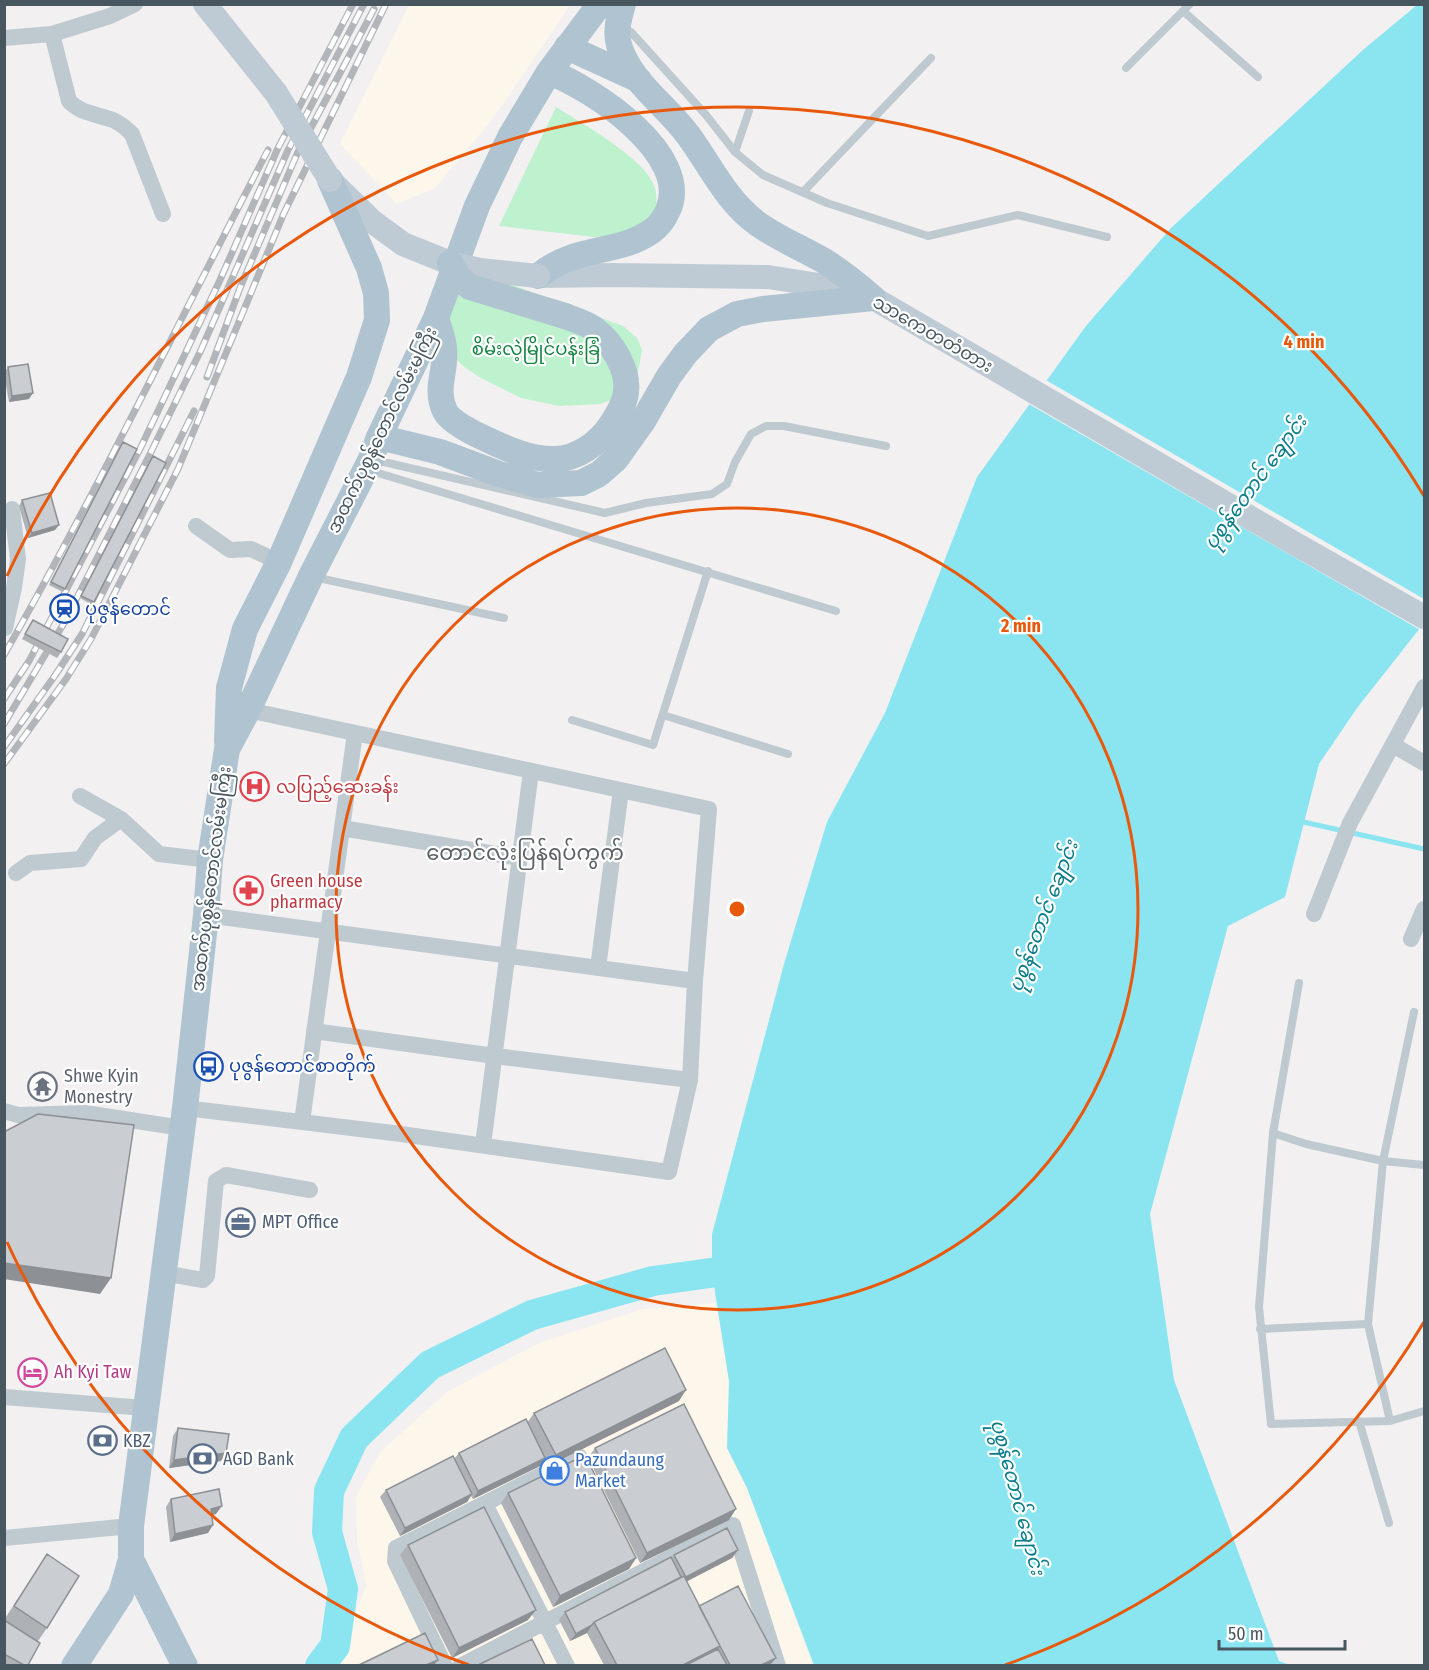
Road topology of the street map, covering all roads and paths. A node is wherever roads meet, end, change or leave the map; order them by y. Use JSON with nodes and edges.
{"nodes":[{"id":1,"x":135,"y":4,"type":"edge"},
{"id":2,"x":205,"y":4,"type":"edge"},
{"id":3,"x":600,"y":4,"type":"edge"},
{"id":4,"x":1187,"y":8,"type":"edge"},
{"id":5,"x":620,"y":14,"type":"edge"},
{"id":6,"x":52,"y":34,"type":"junction"},
{"id":7,"x":4,"y":38,"type":"edge"},
{"id":8,"x":567,"y":47,"type":"junction"},
{"id":9,"x":931,"y":58,"type":"dead end"},
{"id":10,"x":1126,"y":68,"type":"dead end"},
{"id":11,"x":549,"y":72,"type":"junction"},
{"id":12,"x":1258,"y":77,"type":"dead end"},
{"id":13,"x":639,"y":81,"type":"junction"},
{"id":14,"x":748,"y":111,"type":"dead end"},
{"id":15,"x":735,"y":152,"type":"junction"},
{"id":16,"x":330,"y":180,"type":"junction"},
{"id":17,"x":803,"y":192,"type":"junction"},
{"id":18,"x":163,"y":214,"type":"dead end"},
{"id":19,"x":1107,"y":237,"type":"dead end"},
{"id":20,"x":450,"y":264,"type":"junction"},
{"id":21,"x":538,"y":276,"type":"junction"},
{"id":22,"x":873,"y":298,"type":"junction"},
{"id":23,"x":436,"y":318,"type":"junction"},
{"id":24,"x":886,"y":446,"type":"dead end"},
{"id":25,"x":372,"y":455,"type":"junction"},
{"id":26,"x":12,"y":509,"type":"dead end"},
{"id":27,"x":196,"y":526,"type":"dead end"},
{"id":28,"x":279,"y":562,"type":"junction"},
{"id":29,"x":708,"y":572,"type":"junction"},
{"id":30,"x":311,"y":576,"type":"junction"},
{"id":31,"x":836,"y":611,"type":"dead end"},
{"id":32,"x":1425,"y":617,"type":"edge"},
{"id":33,"x":504,"y":618,"type":"dead end"},
{"id":34,"x":4,"y":628,"type":"edge"},
{"id":35,"x":1425,"y":687,"type":"edge"},
{"id":36,"x":248,"y":710,"type":"junction"},
{"id":37,"x":663,"y":715,"type":"junction"},
{"id":38,"x":572,"y":720,"type":"dead end"},
{"id":39,"x":355,"y":733,"type":"junction"},
{"id":40,"x":1393,"y":745,"type":"junction"},
{"id":41,"x":226,"y":749,"type":"junction"},
{"id":42,"x":788,"y":754,"type":"dead end"},
{"id":43,"x":1425,"y":763,"type":"edge"},
{"id":44,"x":531,"y":771,"type":"junction"},
{"id":45,"x":621,"y":790,"type":"junction"},
{"id":46,"x":80,"y":796,"type":"dead end"},
{"id":47,"x":122,"y":819,"type":"junction"},
{"id":48,"x":342,"y":828,"type":"junction"},
{"id":49,"x":520,"y":858,"type":"junction"},
{"id":50,"x":210,"y":860,"type":"junction"},
{"id":51,"x":16,"y":873,"type":"dead end"},
{"id":52,"x":1425,"y":909,"type":"edge"},
{"id":53,"x":1314,"y":914,"type":"dead end"},
{"id":54,"x":206,"y":915,"type":"junction"},
{"id":55,"x":328,"y":932,"type":"junction"},
{"id":56,"x":1411,"y":939,"type":"dead end"},
{"id":57,"x":507,"y":956,"type":"junction"},
{"id":58,"x":598,"y":968,"type":"junction"},
{"id":59,"x":695,"y":981,"type":"junction"},
{"id":60,"x":1299,"y":983,"type":"dead end"},
{"id":61,"x":1414,"y":1012,"type":"dead end"},
{"id":62,"x":314,"y":1031,"type":"junction"},
{"id":63,"x":495,"y":1056,"type":"junction"},
{"id":64,"x":690,"y":1080,"type":"junction"},
{"id":65,"x":4,"y":1111,"type":"edge"},
{"id":66,"x":184,"y":1118,"type":"junction"},
{"id":67,"x":302,"y":1122,"type":"junction"},
{"id":68,"x":1273,"y":1133,"type":"junction"},
{"id":69,"x":483,"y":1145,"type":"junction"},
{"id":70,"x":1383,"y":1161,"type":"junction"},
{"id":71,"x":1425,"y":1165,"type":"edge"},
{"id":72,"x":310,"y":1190,"type":"dead end"},
{"id":73,"x":163,"y":1273,"type":"junction"},
{"id":74,"x":1368,"y":1324,"type":"junction"},
{"id":75,"x":1260,"y":1329,"type":"junction"},
{"id":76,"x":4,"y":1397,"type":"edge"},
{"id":77,"x":145,"y":1408,"type":"junction"},
{"id":78,"x":1425,"y":1411,"type":"edge"},
{"id":79,"x":1359,"y":1421,"type":"junction"},
{"id":80,"x":1390,"y":1421,"type":"junction"},
{"id":81,"x":579,"y":1456,"type":"edge"},
{"id":82,"x":485,"y":1504,"type":"junction"},
{"id":83,"x":1389,"y":1523,"type":"dead end"},
{"id":84,"x":131,"y":1526,"type":"junction"},
{"id":85,"x":4,"y":1538,"type":"edge"},
{"id":86,"x":130,"y":1559,"type":"junction"},
{"id":87,"x":544,"y":1623,"type":"junction"},
{"id":88,"x":74,"y":1665,"type":"edge"},
{"id":89,"x":185,"y":1665,"type":"edge"},
{"id":90,"x":445,"y":1665,"type":"edge"},
{"id":91,"x":460,"y":1665,"type":"edge"},
{"id":92,"x":567,"y":1665,"type":"edge"},
{"id":93,"x":778,"y":1665,"type":"edge"}],
"edges":[{"from":1,"to":6,"type":"street"},
{"from":2,"to":16,"type":"main road","name":"သာကေတတံတား","bridge":true},
{"from":3,"to":8,"type":"main road","name":"အထက်ပုစွန်တောင်လမ်းမကြီး"},
{"from":4,"to":10,"type":"lane"},
{"from":4,"to":12,"type":"lane"},
{"from":5,"to":13,"type":"main road"},
{"from":5,"to":15,"type":"lane"},
{"from":6,"to":7,"type":"street"},
{"from":6,"to":18,"type":"street"},
{"from":8,"to":11,"type":"main road","name":"အထက်ပုစွန်တောင်လမ်းမကြီး"},
{"from":8,"to":13,"type":"main road"},
{"from":9,"to":17,"type":"lane"},
{"from":11,"to":21,"type":"main road"},
{"from":11,"to":23,"type":"main road","name":"အထက်ပုစွန်တောင်လမ်းမကြီး"},
{"from":13,"to":22,"type":"main road"},
{"from":14,"to":15,"type":"lane"},
{"from":15,"to":17,"type":"lane"},
{"from":16,"to":20,"type":"main road","name":"သာကေတတံတား"},
{"from":16,"to":28,"type":"main road"},
{"from":17,"to":19,"type":"lane"},
{"from":20,"to":21,"type":"main road","name":"သာကေတတံတား","bridge":true},
{"from":20,"to":23,"type":"main road","bridge":true},
{"from":21,"to":22,"type":"main road","name":"သာကေတတံတား"},
{"from":22,"to":25,"type":"main road"},
{"from":22,"to":32,"type":"main road","name":"သာကေတတံတား"},
{"from":23,"to":25,"type":"main road","name":"အထက်ပုစွန်တောင်လမ်းမကြီး"},
{"from":24,"to":25,"type":"lane"},
{"from":25,"to":29,"type":"lane"},
{"from":25,"to":30,"type":"main road","name":"အထက်ပုစွန်တောင်လမ်းမကြီး"},
{"from":26,"to":34,"type":"street"},
{"from":27,"to":28,"type":"street"},
{"from":28,"to":41,"type":"main road"},
{"from":29,"to":31,"type":"lane"},
{"from":29,"to":37,"type":"lane"},
{"from":30,"to":33,"type":"lane"},
{"from":30,"to":36,"type":"main road","name":"အထက်ပုစွန်တောင်လမ်းမကြီး"},
{"from":35,"to":40,"type":"street"},
{"from":36,"to":39,"type":"street"},
{"from":36,"to":41,"type":"main road","name":"အထက်ပုစွန်တောင်လမ်းမကြီး"},
{"from":37,"to":38,"type":"lane"},
{"from":37,"to":42,"type":"lane"},
{"from":39,"to":44,"type":"street"},
{"from":39,"to":48,"type":"street"},
{"from":40,"to":43,"type":"street"},
{"from":40,"to":53,"type":"street"},
{"from":41,"to":50,"type":"main road","name":"အထက်ပုစွန်တောင်လမ်းမကြီး"},
{"from":44,"to":45,"type":"street"},
{"from":44,"to":49,"type":"street"},
{"from":45,"to":58,"type":"street"},
{"from":45,"to":59,"type":"street"},
{"from":46,"to":47,"type":"street"},
{"from":47,"to":50,"type":"street"},
{"from":47,"to":51,"type":"street"},
{"from":48,"to":49,"type":"street"},
{"from":48,"to":55,"type":"street"},
{"from":49,"to":57,"type":"street"},
{"from":50,"to":54,"type":"main road","name":"အထက်ပုစွန်တောင်လမ်းမကြီး"},
{"from":52,"to":56,"type":"street"},
{"from":54,"to":55,"type":"street"},
{"from":54,"to":66,"type":"main road","name":"အထက်ပုစွန်တောင်လမ်းမကြီး"},
{"from":55,"to":57,"type":"street"},
{"from":55,"to":62,"type":"street"},
{"from":57,"to":58,"type":"street"},
{"from":57,"to":63,"type":"street"},
{"from":58,"to":59,"type":"street"},
{"from":59,"to":64,"type":"street"},
{"from":60,"to":68,"type":"lane"},
{"from":61,"to":70,"type":"lane"},
{"from":62,"to":63,"type":"street"},
{"from":62,"to":67,"type":"street"},
{"from":63,"to":64,"type":"street"},
{"from":63,"to":69,"type":"street"},
{"from":64,"to":69,"type":"street"},
{"from":65,"to":66,"type":"street"},
{"from":66,"to":67,"type":"street"},
{"from":66,"to":73,"type":"main road","name":"အထက်ပုစွန်တောင်လမ်းမကြီး"},
{"from":67,"to":69,"type":"street"},
{"from":68,"to":70,"type":"lane"},
{"from":68,"to":75,"type":"lane"},
{"from":70,"to":71,"type":"lane"},
{"from":70,"to":74,"type":"lane"},
{"from":72,"to":73,"type":"street"},
{"from":73,"to":77,"type":"main road","name":"အထက်ပုစွန်တောင်လမ်းမကြီး"},
{"from":74,"to":75,"type":"lane"},
{"from":74,"to":80,"type":"lane"},
{"from":75,"to":79,"type":"lane"},
{"from":76,"to":77,"type":"street"},
{"from":77,"to":84,"type":"main road","name":"အထက်ပုစွန်တောင်လမ်းမကြီး"},
{"from":78,"to":80,"type":"lane"},
{"from":79,"to":80,"type":"lane"},
{"from":79,"to":83,"type":"lane"},
{"from":81,"to":82,"type":"street"},
{"from":82,"to":87,"type":"street"},
{"from":82,"to":90,"type":"street"},
{"from":84,"to":85,"type":"street"},
{"from":84,"to":86,"type":"main road","name":"အထက်ပုစွန်တောင်လမ်းမကြီး"},
{"from":86,"to":88,"type":"main road"},
{"from":86,"to":89,"type":"main road","name":"အထက်ပုစွန်တောင်လမ်းမကြီး"},
{"from":87,"to":91,"type":"street"},
{"from":87,"to":92,"type":"street"},
{"from":87,"to":93,"type":"street"}]}
